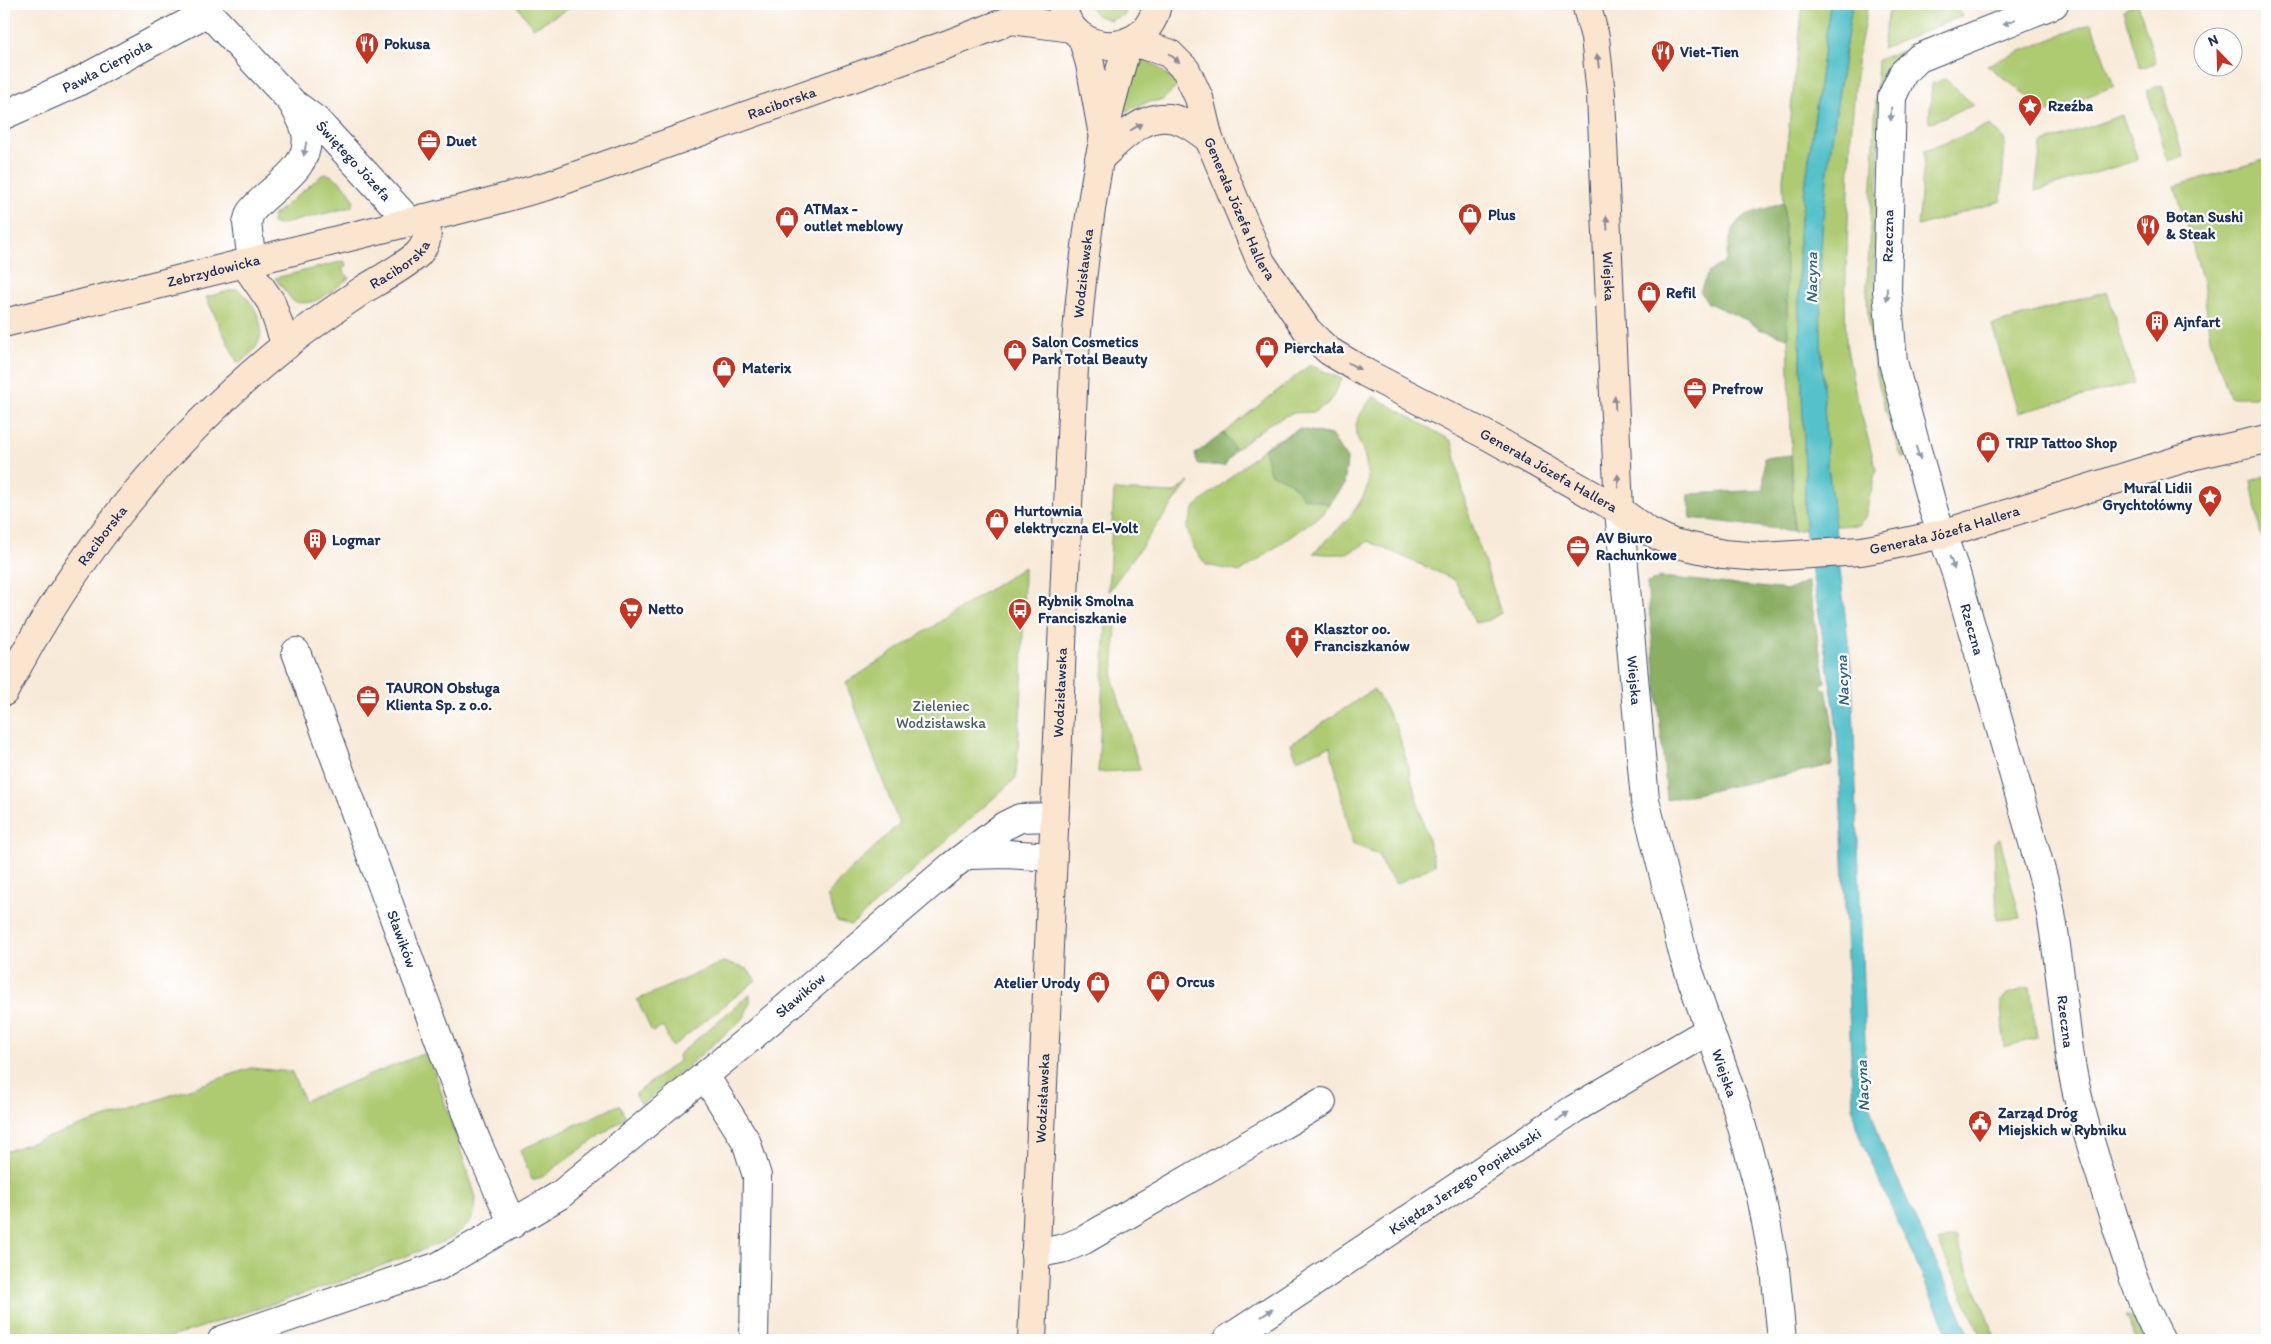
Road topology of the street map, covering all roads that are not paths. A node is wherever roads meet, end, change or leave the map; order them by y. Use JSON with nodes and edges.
{"nodes":[{"id":1,"x":1157,"y":4,"type":"edge"},
{"id":2,"x":1586,"y":4,"type":"edge"},
{"id":3,"x":2054,"y":4,"type":"edge"},
{"id":4,"x":204,"y":8,"type":"edge"},
{"id":5,"x":1020,"y":12,"type":"edge"},
{"id":6,"x":1072,"y":23,"type":"edge"},
{"id":7,"x":1130,"y":41,"type":"junction"},
{"id":8,"x":293,"y":103,"type":"junction"},
{"id":9,"x":4,"y":115,"type":"edge"},
{"id":10,"x":1210,"y":139,"type":"junction"},
{"id":11,"x":1101,"y":146,"type":"junction"},
{"id":12,"x":417,"y":220,"type":"junction"},
{"id":13,"x":248,"y":262,"type":"junction"},
{"id":14,"x":4,"y":323,"type":"edge"},
{"id":15,"x":286,"y":346,"type":"junction"},
{"id":16,"x":2267,"y":438,"type":"edge"},
{"id":17,"x":1619,"y":510,"type":"junction"},
{"id":18,"x":1942,"y":534,"type":"junction"},
{"id":19,"x":296,"y":652,"type":"dead end"},
{"id":20,"x":4,"y":692,"type":"edge"},
{"id":21,"x":1053,"y":817,"type":"junction"},
{"id":22,"x":968,"y":855,"type":"junction"},
{"id":23,"x":1052,"y":858,"type":"junction"},
{"id":24,"x":1708,"y":1031,"type":"junction"},
{"id":25,"x":705,"y":1076,"type":"junction"},
{"id":26,"x":1322,"y":1102,"type":"dead end"},
{"id":27,"x":513,"y":1224,"type":"junction"},
{"id":28,"x":1035,"y":1254,"type":"junction"},
{"id":29,"x":222,"y":1340,"type":"edge"},
{"id":30,"x":754,"y":1340,"type":"edge"},
{"id":31,"x":1032,"y":1340,"type":"edge"},
{"id":32,"x":1227,"y":1340,"type":"edge"},
{"id":33,"x":1782,"y":1340,"type":"edge"},
{"id":34,"x":2161,"y":1340,"type":"edge"}],
"edges":[{"from":1,"to":7,"type":"street"},
{"from":17,"to":2,"type":"street","name":"Wiejska","one_way":true},
{"from":3,"to":18,"type":"street","name":"Rzeczna","one_way":true},
{"from":4,"to":8,"type":"street","name":"Świętego Józefa"},
{"from":4,"to":9,"type":"street","name":"Pawła Cierpioła"},
{"from":5,"to":6,"type":"street","name":"Raciborska"},
{"from":5,"to":12,"type":"street","name":"Raciborska"},
{"from":6,"to":7,"type":"street","name":"Raciborska"},
{"from":6,"to":11,"type":"street","name":"Wodzisławska"},
{"from":7,"to":10,"type":"street","name":"Generała Józefa Hallera","one_way":true},
{"from":7,"to":11,"type":"street","name":"Wodzisławska"},
{"from":8,"to":12,"type":"street","name":"Świętego Józefa"},
{"from":8,"to":13,"type":"street","name":"Świętego Józefa","one_way":true},
{"from":11,"to":10,"type":"street","one_way":true},
{"from":10,"to":17,"type":"street","name":"Generała Józefa Hallera","one_way":true},
{"from":11,"to":21,"type":"street","name":"Wodzisławska"},
{"from":12,"to":13,"type":"street","name":"Zebrzydowicka"},
{"from":12,"to":15,"type":"street","name":"Raciborska"},
{"from":13,"to":14,"type":"street","name":"Zebrzydowicka"},
{"from":13,"to":15,"type":"street"},
{"from":15,"to":20,"type":"street","name":"Raciborska"},
{"from":16,"to":18,"type":"street","name":"Generała Józefa Hallera"},
{"from":17,"to":18,"type":"street","name":"Generała Józefa Hallera"},
{"from":17,"to":24,"type":"street","name":"Wiejska"},
{"from":18,"to":34,"type":"street","name":"Rzeczna","one_way":true},
{"from":19,"to":27,"type":"street","name":"Sławików"},
{"from":21,"to":22,"type":"street","name":"Sławików"},
{"from":21,"to":23,"type":"street","name":"Wodzisławska"},
{"from":22,"to":23,"type":"street"},
{"from":22,"to":25,"type":"street","name":"Sławików"},
{"from":23,"to":28,"type":"street","name":"Wodzisławska"},
{"from":32,"to":24,"type":"street","name":"Księdza Jerzego Popiełuszki","one_way":true},
{"from":24,"to":33,"type":"street","name":"Wiejska"},
{"from":25,"to":27,"type":"street","name":"Sławików"},
{"from":25,"to":30,"type":"street"},
{"from":26,"to":28,"type":"street"},
{"from":27,"to":29,"type":"street","name":"Sławików"},
{"from":28,"to":31,"type":"street","name":"Wodzisławska"}]}
